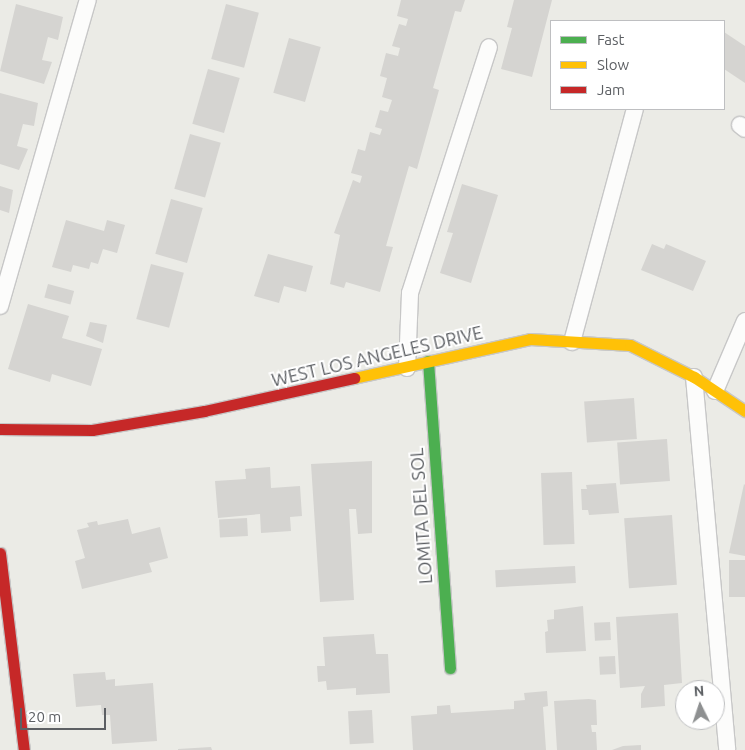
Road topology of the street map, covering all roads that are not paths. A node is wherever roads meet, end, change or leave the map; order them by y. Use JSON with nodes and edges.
{"nodes":[{"id":1,"x":88,"y":0,"type":"edge"},
{"id":2,"x":489,"y":47,"type":"dead end"},
{"id":3,"x":635,"y":110,"type":"edge"},
{"id":4,"x":0,"y":306,"type":"edge"},
{"id":5,"x":745,"y":321,"type":"edge"},
{"id":6,"x":572,"y":342,"type":"junction"},
{"id":7,"x":428,"y":362,"type":"junction"},
{"id":8,"x":407,"y":368,"type":"junction"},
{"id":9,"x":694,"y":377,"type":"junction"},
{"id":10,"x":715,"y":391,"type":"junction"},
{"id":11,"x":745,"y":411,"type":"edge"},
{"id":12,"x":0,"y":429,"type":"edge"},
{"id":13,"x":0,"y":553,"type":"edge"},
{"id":14,"x":450,"y":668,"type":"dead end"},
{"id":15,"x":24,"y":750,"type":"edge"},
{"id":16,"x":727,"y":750,"type":"edge"}],
"edges":[{"from":1,"to":4,"type":"lane"},
{"from":2,"to":8,"type":"lane"},
{"from":3,"to":6,"type":"lane"},
{"from":5,"to":10,"type":"lane"},
{"from":6,"to":7,"type":"main road","name":"WEST LOS ANGELES DRIVE"},
{"from":6,"to":9,"type":"main road","name":"WEST LOS ANGELES DRIVE"},
{"from":7,"to":8,"type":"main road","name":"WEST LOS ANGELES DRIVE"},
{"from":7,"to":14,"type":"main road","name":"LOMITA DEL SOL"},
{"from":8,"to":12,"type":"main road","name":"WEST LOS ANGELES DRIVE"},
{"from":9,"to":10,"type":"main road","name":"WEST LOS ANGELES DRIVE"},
{"from":9,"to":16,"type":"lane"},
{"from":10,"to":11,"type":"main road","name":"WEST LOS ANGELES DRIVE"},
{"from":13,"to":15,"type":"main road"}]}
